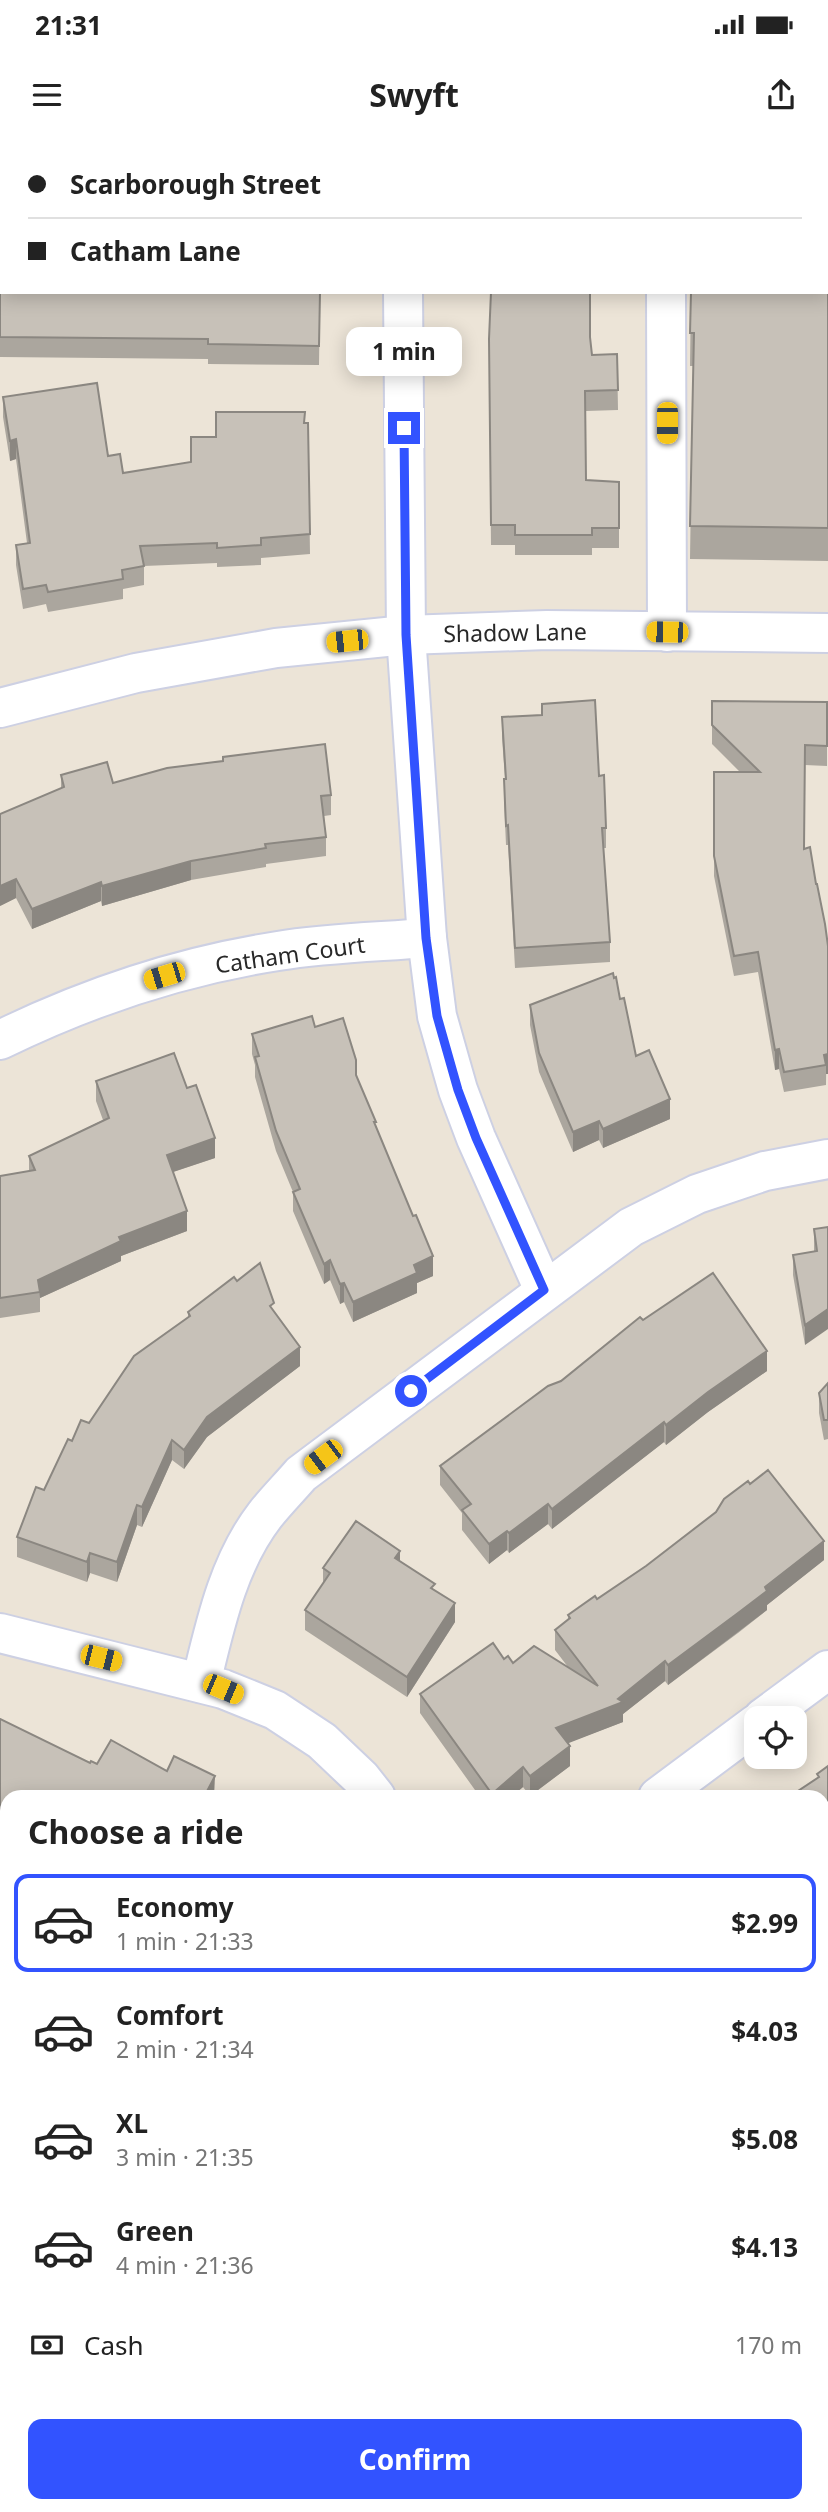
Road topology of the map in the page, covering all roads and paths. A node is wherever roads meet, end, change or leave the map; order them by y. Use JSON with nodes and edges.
{"nodes":[{"id":1,"x":403,"y":294,"type":"edge"},
{"id":2,"x":667,"y":294,"type":"edge"},
{"id":3,"x":667,"y":632,"type":"junction"},
{"id":4,"x":828,"y":634,"type":"edge"},
{"id":5,"x":406,"y":635,"type":"junction"},
{"id":6,"x":0,"y":708,"type":"edge"},
{"id":7,"x":426,"y":938,"type":"junction"},
{"id":8,"x":0,"y":1040,"type":"edge"},
{"id":9,"x":828,"y":1159,"type":"edge"},
{"id":10,"x":544,"y":1290,"type":"junction"},
{"id":11,"x":0,"y":1633,"type":"edge"},
{"id":12,"x":828,"y":1670,"type":"edge"},
{"id":13,"x":201,"y":1683,"type":"junction"},
{"id":14,"x":779,"y":1706,"type":"edge"},
{"id":15,"x":744,"y":1733,"type":"edge"},
{"id":16,"x":370,"y":1790,"type":"edge"},
{"id":17,"x":668,"y":1790,"type":"edge"}],
"edges":[{"from":1,"to":5,"type":"street"},
{"from":2,"to":3,"type":"street"},
{"from":3,"to":4,"type":"street","name":"Shadow Lane"},
{"from":3,"to":5,"type":"street","name":"Shadow Lane"},
{"from":5,"to":6,"type":"street","name":"Shadow Lane"},
{"from":5,"to":7,"type":"street"},
{"from":7,"to":8,"type":"street","name":"Catham Court"},
{"from":7,"to":10,"type":"street"},
{"from":9,"to":10,"type":"street"},
{"from":10,"to":13,"type":"street"},
{"from":11,"to":13,"type":"street"},
{"from":12,"to":14,"type":"street"},
{"from":13,"to":16,"type":"street"},
{"from":15,"to":17,"type":"street"}]}
